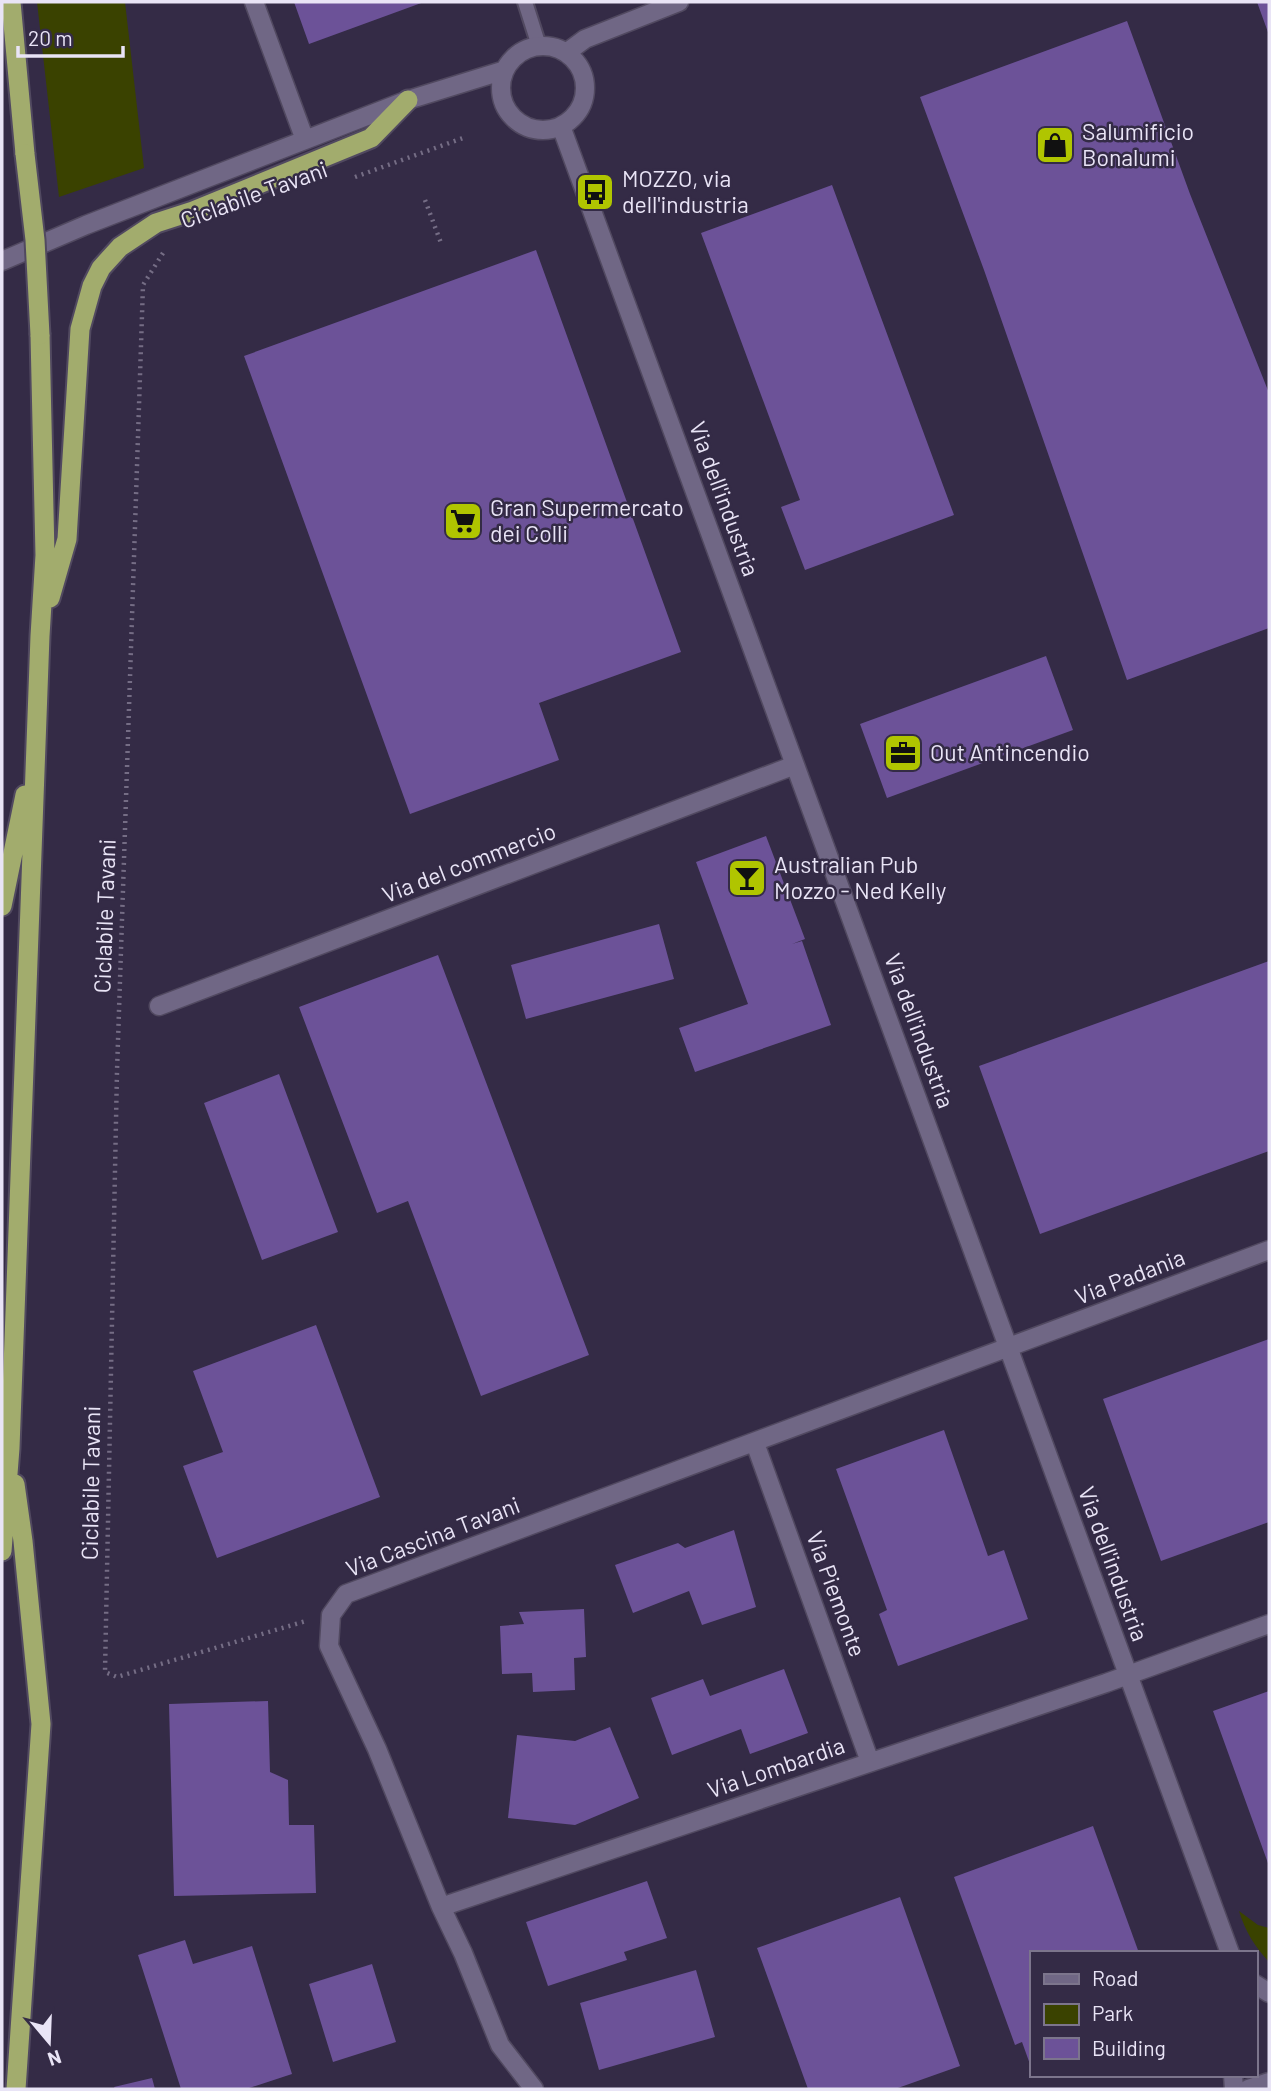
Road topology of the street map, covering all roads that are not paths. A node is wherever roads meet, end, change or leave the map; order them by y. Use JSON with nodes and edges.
{"nodes":[{"id":1,"x":10,"y":2,"type":"edge"},
{"id":2,"x":254,"y":2,"type":"edge"},
{"id":3,"x":525,"y":2,"type":"edge"},
{"id":4,"x":679,"y":2,"type":"edge"},
{"id":5,"x":539,"y":46,"type":"junction"},
{"id":6,"x":566,"y":53,"type":"junction"},
{"id":7,"x":505,"y":69,"type":"junction"},
{"id":8,"x":408,"y":100,"type":"junction"},
{"id":9,"x":561,"y":126,"type":"junction"},
{"id":10,"x":305,"y":141,"type":"junction"},
{"id":11,"x":2,"y":261,"type":"edge"},
{"id":12,"x":40,"y":636,"type":"junction"},
{"id":13,"x":37,"y":735,"type":"junction"},
{"id":14,"x":795,"y":765,"type":"junction"},
{"id":15,"x":2,"y":906,"type":"edge"},
{"id":16,"x":159,"y":1006,"type":"dead end"},
{"id":17,"x":1269,"y":1250,"type":"edge"},
{"id":18,"x":1009,"y":1348,"type":"junction"},
{"id":19,"x":755,"y":1443,"type":"junction"},
{"id":20,"x":9,"y":1448,"type":"junction"},
{"id":21,"x":2,"y":1551,"type":"edge"},
{"id":22,"x":1269,"y":1624,"type":"edge"},
{"id":23,"x":1127,"y":1675,"type":"junction"},
{"id":24,"x":870,"y":1762,"type":"junction"},
{"id":25,"x":440,"y":1908,"type":"junction"},
{"id":26,"x":1229,"y":1951,"type":"edge"},
{"id":27,"x":1269,"y":2082,"type":"edge"},
{"id":28,"x":16,"y":2089,"type":"edge"},
{"id":29,"x":534,"y":2089,"type":"edge"},
{"id":30,"x":1248,"y":2089,"type":"edge"}],
"edges":[{"from":1,"to":12,"type":"highway","bridge":true},
{"from":2,"to":10,"type":"street"},
{"from":3,"to":5,"type":"lane"},
{"from":4,"to":6,"type":"street"},
{"from":5,"to":6,"type":"street"},
{"from":5,"to":7,"type":"street"},
{"from":6,"to":9,"type":"street"},
{"from":7,"to":8,"type":"street"},
{"from":7,"to":9,"type":"street"},
{"from":8,"to":10,"type":"street"},
{"from":8,"to":12,"type":"highway"},
{"from":9,"to":14,"type":"street","name":"Via dell'industria"},
{"from":10,"to":11,"type":"street"},
{"from":12,"to":13,"type":"highway"},
{"from":13,"to":15,"type":"highway"},
{"from":13,"to":20,"type":"highway"},
{"from":14,"to":16,"type":"street","name":"Via del commercio"},
{"from":14,"to":18,"type":"street","name":"Via dell'industria"},
{"from":17,"to":18,"type":"street","name":"Via Padania"},
{"from":18,"to":19,"type":"street","name":"Via Cascina Tavani"},
{"from":18,"to":23,"type":"street","name":"Via dell'industria"},
{"from":19,"to":24,"type":"street","name":"Via Piemonte"},
{"from":19,"to":25,"type":"street","name":"Via Cascina Tavani"},
{"from":20,"to":21,"type":"highway"},
{"from":20,"to":28,"type":"highway"},
{"from":22,"to":23,"type":"street"},
{"from":23,"to":24,"type":"street","name":"Via Lombardia"},
{"from":23,"to":26,"type":"street","name":"Via dell'industria"},
{"from":24,"to":25,"type":"street","name":"Via Lombardia"},
{"from":25,"to":29,"type":"street"},
{"from":27,"to":30,"type":"street"}]}
